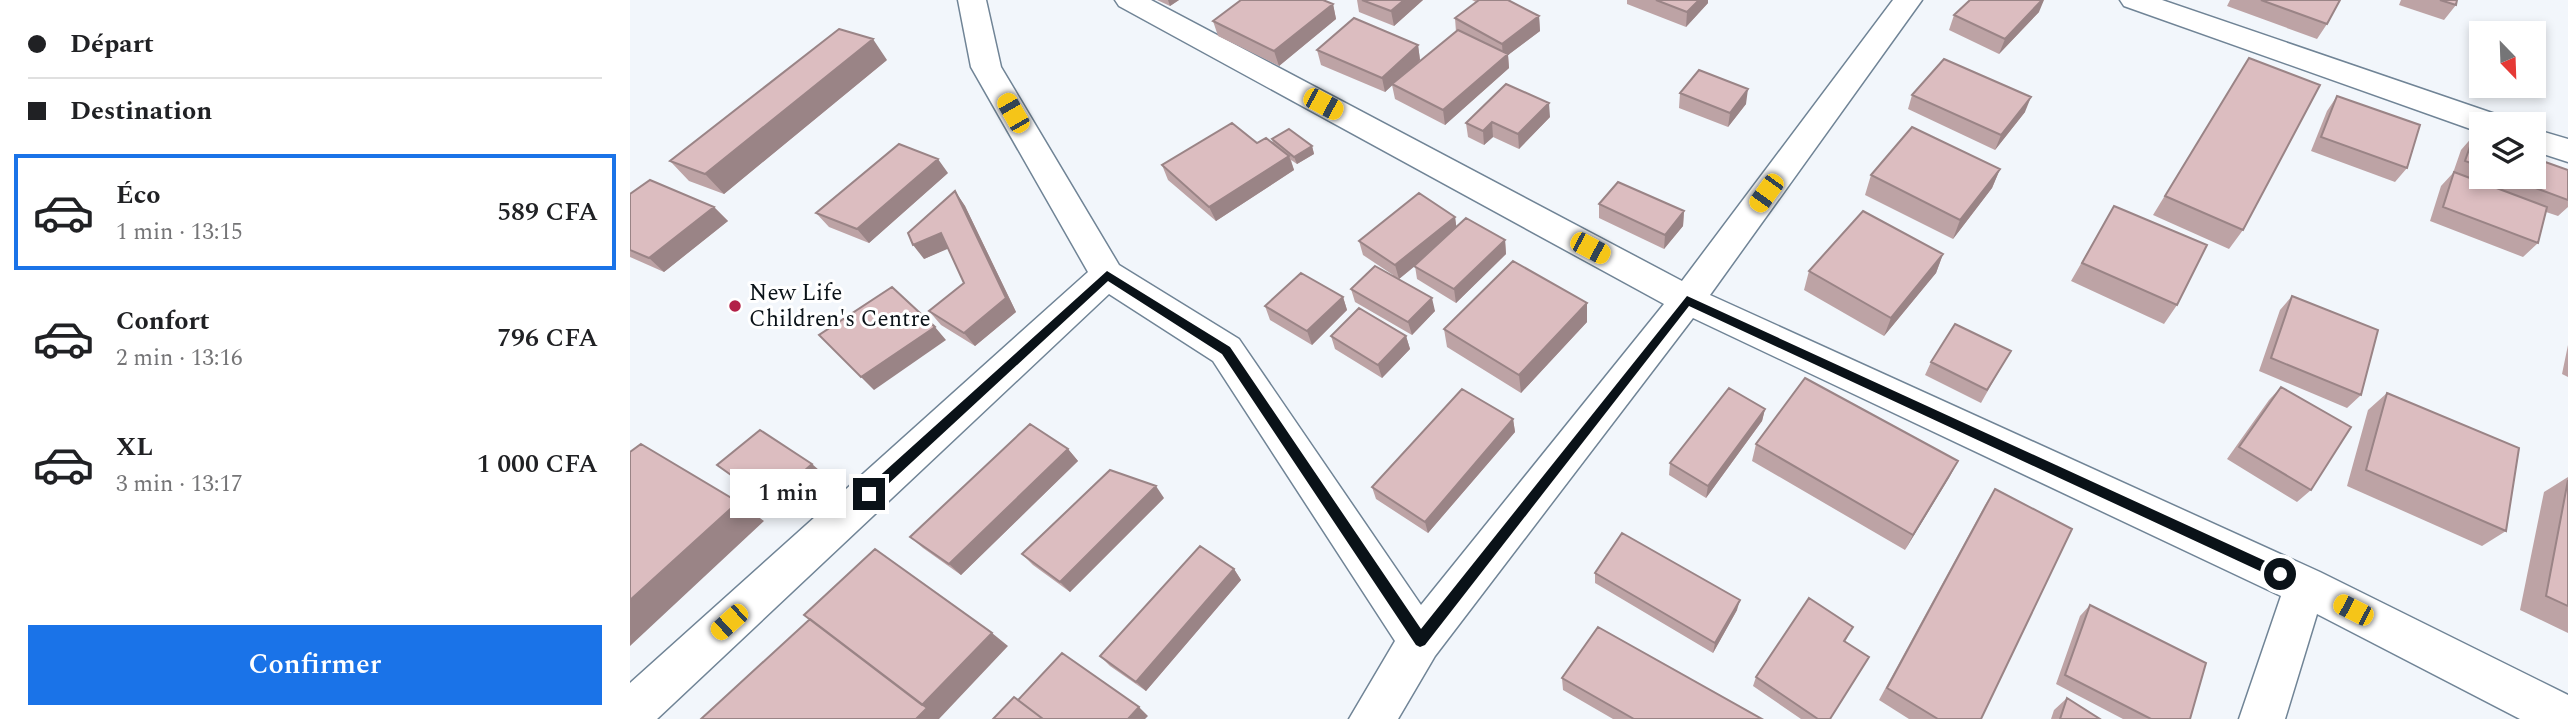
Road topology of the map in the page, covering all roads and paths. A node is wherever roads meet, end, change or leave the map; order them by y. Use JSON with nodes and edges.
{"nodes":[{"id":1,"x":972,"y":0,"type":"edge"},
{"id":2,"x":1129,"y":0,"type":"edge"},
{"id":3,"x":1908,"y":0,"type":"edge"},
{"id":4,"x":2134,"y":0,"type":"edge"},
{"id":5,"x":2469,"y":117,"type":"edge"},
{"id":6,"x":2546,"y":144,"type":"edge"},
{"id":7,"x":2568,"y":152,"type":"edge"},
{"id":8,"x":1107,"y":275,"type":"junction"},
{"id":9,"x":1687,"y":300,"type":"junction"},
{"id":10,"x":2305,"y":586,"type":"junction"},
{"id":11,"x":1420,"y":640,"type":"junction"},
{"id":12,"x":630,"y":713,"type":"edge"},
{"id":13,"x":1372,"y":719,"type":"edge"},
{"id":14,"x":2262,"y":719,"type":"edge"},
{"id":15,"x":2567,"y":719,"type":"edge"}],
"edges":[{"from":1,"to":8,"type":"street"},
{"from":2,"to":9,"type":"street"},
{"from":3,"to":9,"type":"street"},
{"from":4,"to":5,"type":"street"},
{"from":6,"to":7,"type":"street"},
{"from":8,"to":11,"type":"street"},
{"from":8,"to":12,"type":"street"},
{"from":9,"to":10,"type":"street"},
{"from":9,"to":11,"type":"street"},
{"from":10,"to":14,"type":"street"},
{"from":10,"to":15,"type":"street"},
{"from":11,"to":13,"type":"street"}]}
